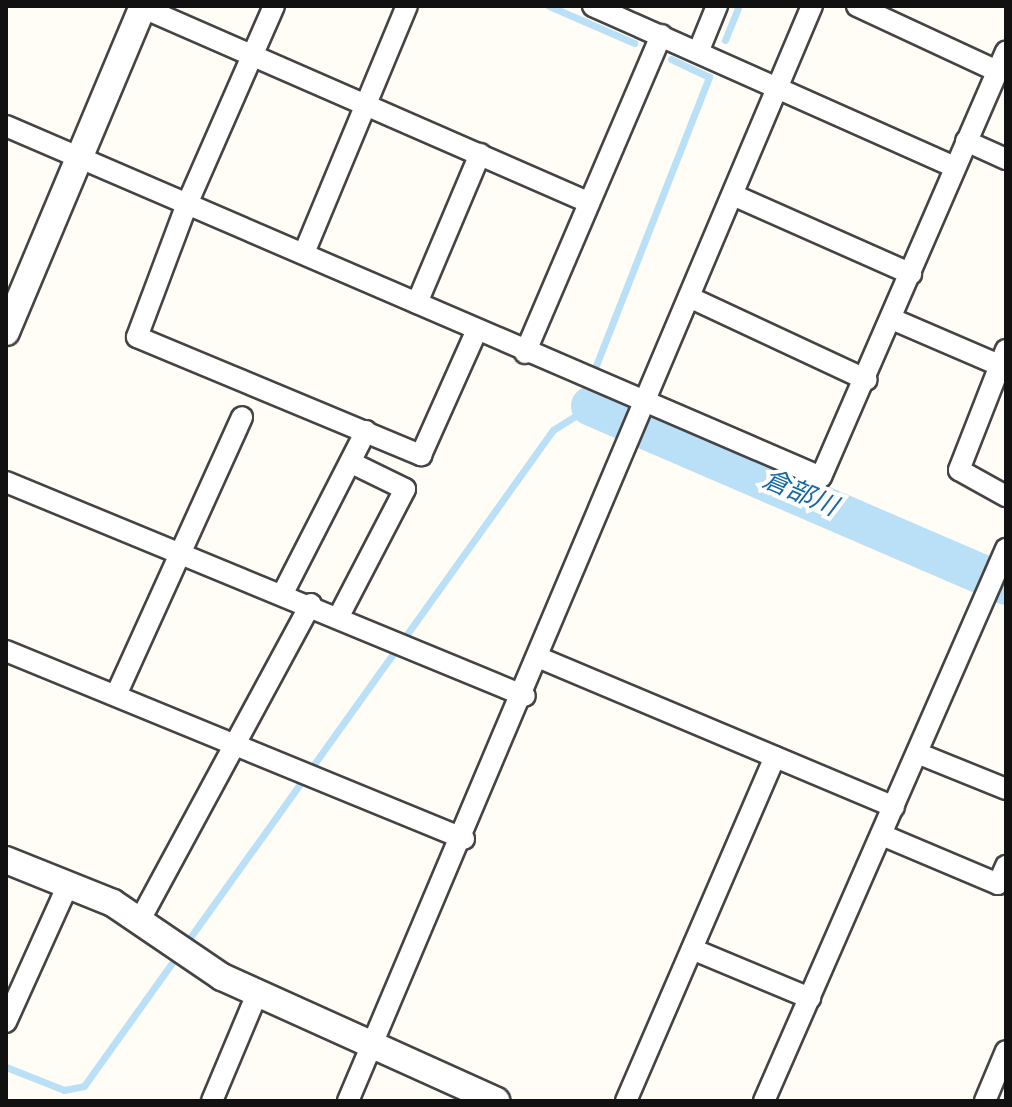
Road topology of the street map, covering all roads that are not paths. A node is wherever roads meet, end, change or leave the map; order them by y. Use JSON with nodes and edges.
{"nodes":[{"id":1,"x":274,"y":6,"type":"edge"},
{"id":2,"x":407,"y":6,"type":"edge"},
{"id":3,"x":593,"y":6,"type":"edge"},
{"id":4,"x":717,"y":6,"type":"edge"},
{"id":5,"x":812,"y":6,"type":"edge"},
{"id":6,"x":857,"y":6,"type":"edge"},
{"id":7,"x":142,"y":7,"type":"edge"},
{"id":8,"x":661,"y":35,"type":"junction"},
{"id":9,"x":699,"y":50,"type":"junction"},
{"id":10,"x":1006,"y":51,"type":"edge"},
{"id":11,"x":254,"y":54,"type":"junction"},
{"id":12,"x":997,"y":71,"type":"junction"},
{"id":13,"x":776,"y":86,"type":"junction"},
{"id":14,"x":368,"y":102,"type":"junction"},
{"id":15,"x":6,"y":126,"type":"edge"},
{"id":16,"x":966,"y":141,"type":"junction"},
{"id":17,"x":480,"y":154,"type":"junction"},
{"id":18,"x":79,"y":159,"type":"junction"},
{"id":19,"x":1006,"y":159,"type":"edge"},
{"id":20,"x":955,"y":167,"type":"junction"},
{"id":21,"x":733,"y":195,"type":"junction"},
{"id":22,"x":588,"y":202,"type":"junction"},
{"id":23,"x":187,"y":204,"type":"junction"},
{"id":24,"x":304,"y":253,"type":"junction"},
{"id":25,"x":911,"y":274,"type":"junction"},
{"id":26,"x":689,"y":297,"type":"junction"},
{"id":27,"x":417,"y":303,"type":"junction"},
{"id":28,"x":892,"y":319,"type":"junction"},
{"id":29,"x":6,"y":332,"type":"edge"},
{"id":30,"x":475,"y":334,"type":"junction"},
{"id":31,"x":525,"y":353,"type":"junction"},
{"id":32,"x":1004,"y":361,"type":"edge"},
{"id":33,"x":867,"y":380,"type":"junction"},
{"id":34,"x":645,"y":407,"type":"junction"},
{"id":35,"x":242,"y":417,"type":"dead end"},
{"id":36,"x":366,"y":431,"type":"junction"},
{"id":37,"x":354,"y":464,"type":"junction"},
{"id":38,"x":6,"y":482,"type":"edge"},
{"id":39,"x":1006,"y":496,"type":"edge"},
{"id":40,"x":182,"y":553,"type":"junction"},
{"id":41,"x":1002,"y":558,"type":"edge"},
{"id":42,"x":283,"y":593,"type":"junction"},
{"id":43,"x":311,"y":604,"type":"junction"},
{"id":44,"x":339,"y":616,"type":"junction"},
{"id":45,"x":6,"y":651,"type":"edge"},
{"id":46,"x":540,"y":658,"type":"junction"},
{"id":47,"x":116,"y":695,"type":"junction"},
{"id":48,"x":525,"y":696,"type":"junction"},
{"id":49,"x":236,"y":743,"type":"junction"},
{"id":50,"x":917,"y":753,"type":"junction"},
{"id":51,"x":775,"y":757,"type":"junction"},
{"id":52,"x":1006,"y":789,"type":"edge"},
{"id":53,"x":894,"y":807,"type":"junction"},
{"id":54,"x":882,"y":835,"type":"junction"},
{"id":55,"x":464,"y":839,"type":"junction"},
{"id":56,"x":6,"y":860,"type":"edge"},
{"id":57,"x":1006,"y":866,"type":"edge"},
{"id":58,"x":68,"y":885,"type":"junction"},
{"id":59,"x":141,"y":918,"type":"junction"},
{"id":60,"x":692,"y":949,"type":"junction"},
{"id":61,"x":257,"y":994,"type":"junction"},
{"id":62,"x":810,"y":998,"type":"junction"},
{"id":63,"x":6,"y":1022,"type":"edge"},
{"id":64,"x":372,"y":1046,"type":"junction"},
{"id":65,"x":1006,"y":1051,"type":"edge"},
{"id":66,"x":212,"y":1101,"type":"edge"},
{"id":67,"x":348,"y":1101,"type":"edge"},
{"id":68,"x":496,"y":1101,"type":"edge"},
{"id":69,"x":626,"y":1101,"type":"edge"},
{"id":70,"x":764,"y":1101,"type":"edge"},
{"id":71,"x":985,"y":1101,"type":"edge"}],
"edges":[{"from":1,"to":11,"type":"street"},
{"from":2,"to":14,"type":"street"},
{"from":3,"to":8,"type":"street"},
{"from":4,"to":9,"type":"street"},
{"from":5,"to":13,"type":"street"},
{"from":6,"to":12,"type":"street"},
{"from":7,"to":11,"type":"street"},
{"from":7,"to":18,"type":"street"},
{"from":8,"to":9,"type":"street"},
{"from":8,"to":22,"type":"street"},
{"from":9,"to":13,"type":"street"},
{"from":10,"to":12,"type":"street"},
{"from":11,"to":14,"type":"street"},
{"from":11,"to":23,"type":"street"},
{"from":12,"to":16,"type":"street"},
{"from":13,"to":20,"type":"street"},
{"from":13,"to":21,"type":"street"},
{"from":14,"to":17,"type":"street"},
{"from":14,"to":24,"type":"street"},
{"from":15,"to":18,"type":"street"},
{"from":16,"to":19,"type":"street"},
{"from":16,"to":20,"type":"street"},
{"from":17,"to":22,"type":"street"},
{"from":17,"to":27,"type":"street"},
{"from":18,"to":23,"type":"street"},
{"from":18,"to":29,"type":"street"},
{"from":20,"to":25,"type":"street"},
{"from":21,"to":25,"type":"street"},
{"from":21,"to":26,"type":"street"},
{"from":22,"to":31,"type":"street"},
{"from":23,"to":24,"type":"street"},
{"from":23,"to":36,"type":"street"},
{"from":24,"to":27,"type":"street"},
{"from":25,"to":28,"type":"street"},
{"from":26,"to":33,"type":"street"},
{"from":26,"to":34,"type":"street"},
{"from":27,"to":30,"type":"street"},
{"from":28,"to":32,"type":"street"},
{"from":28,"to":33,"type":"street"},
{"from":30,"to":31,"type":"street"},
{"from":30,"to":36,"type":"street"},
{"from":31,"to":34,"type":"street"},
{"from":32,"to":39,"type":"street"},
{"from":33,"to":34,"type":"street"},
{"from":34,"to":46,"type":"street"},
{"from":35,"to":40,"type":"street"},
{"from":36,"to":37,"type":"street"},
{"from":37,"to":42,"type":"street"},
{"from":37,"to":44,"type":"street"},
{"from":38,"to":40,"type":"street"},
{"from":40,"to":42,"type":"street"},
{"from":40,"to":47,"type":"street"},
{"from":41,"to":50,"type":"street"},
{"from":42,"to":43,"type":"street"},
{"from":43,"to":44,"type":"street"},
{"from":43,"to":49,"type":"street"},
{"from":44,"to":48,"type":"street"},
{"from":45,"to":47,"type":"street"},
{"from":46,"to":48,"type":"street"},
{"from":46,"to":51,"type":"street"},
{"from":47,"to":49,"type":"street"},
{"from":48,"to":55,"type":"street"},
{"from":49,"to":55,"type":"street"},
{"from":49,"to":59,"type":"street"},
{"from":50,"to":52,"type":"street"},
{"from":50,"to":53,"type":"street"},
{"from":51,"to":53,"type":"street"},
{"from":51,"to":60,"type":"street"},
{"from":53,"to":54,"type":"street"},
{"from":54,"to":57,"type":"street"},
{"from":54,"to":62,"type":"street"},
{"from":55,"to":64,"type":"street"},
{"from":56,"to":58,"type":"street"},
{"from":58,"to":59,"type":"street"},
{"from":58,"to":63,"type":"street"},
{"from":59,"to":61,"type":"street"},
{"from":60,"to":62,"type":"street"},
{"from":60,"to":69,"type":"street"},
{"from":61,"to":64,"type":"street"},
{"from":61,"to":66,"type":"street"},
{"from":62,"to":70,"type":"street"},
{"from":64,"to":67,"type":"street"},
{"from":64,"to":68,"type":"street"},
{"from":65,"to":71,"type":"street"}]}
